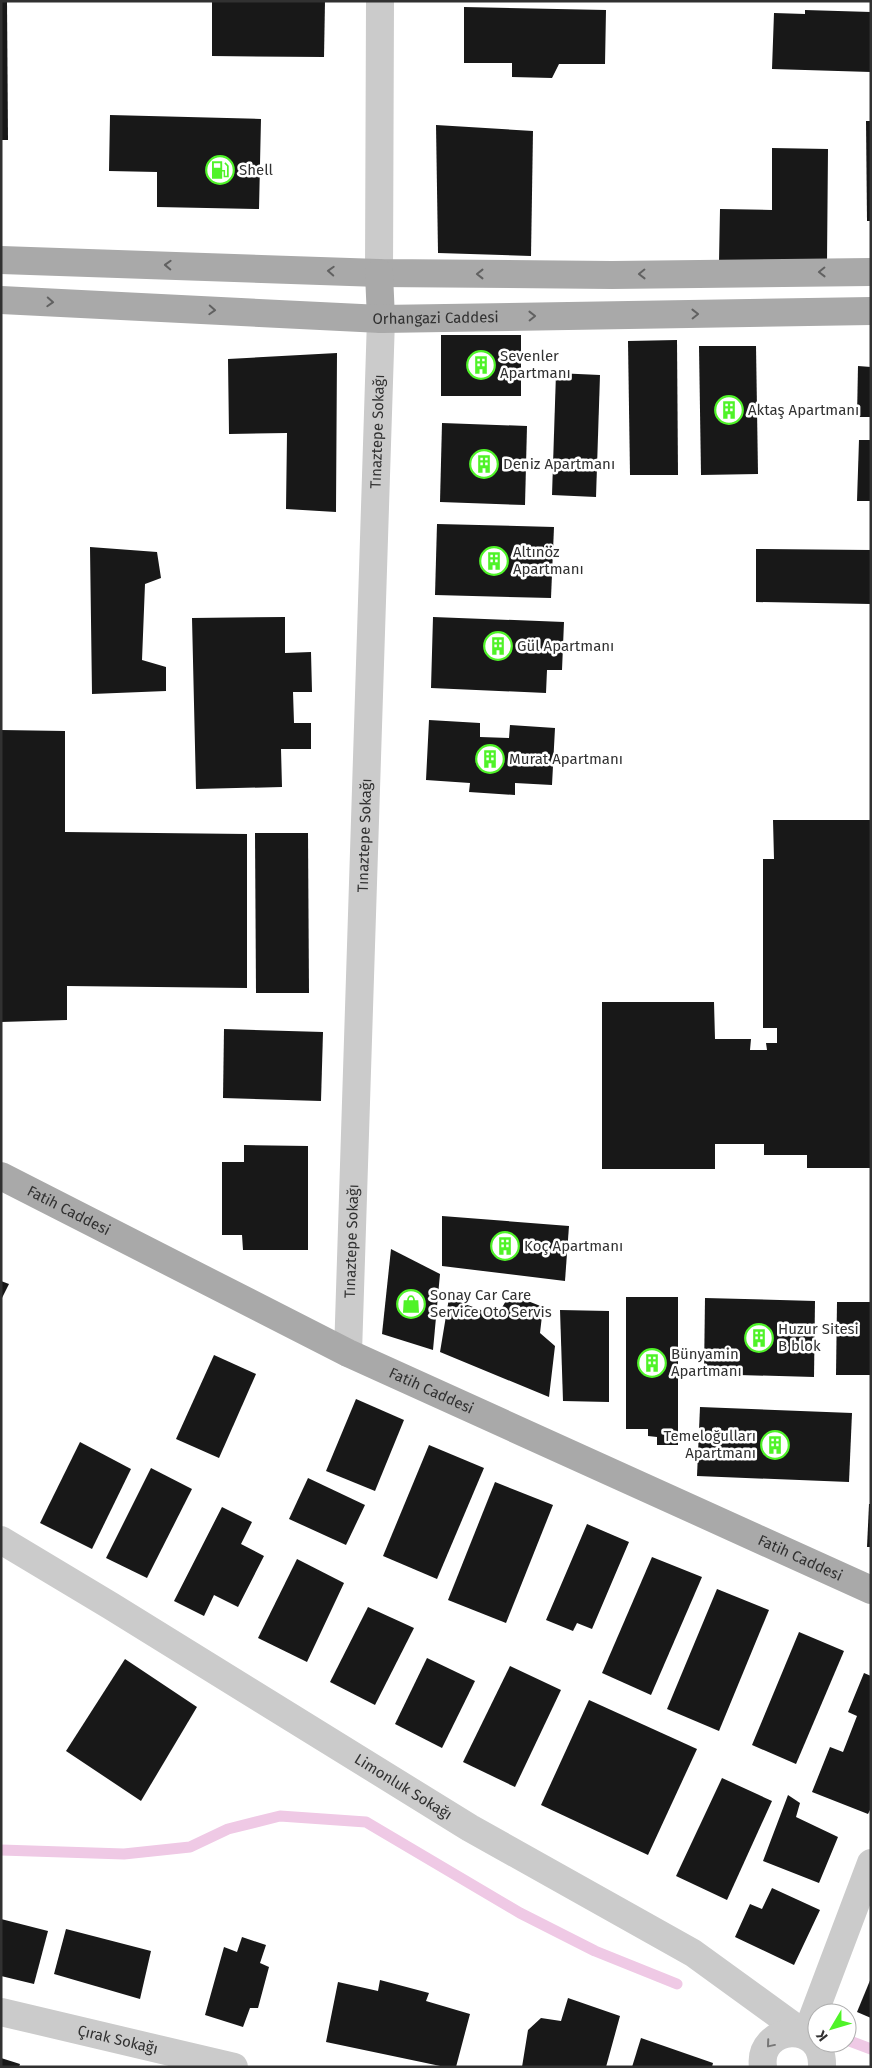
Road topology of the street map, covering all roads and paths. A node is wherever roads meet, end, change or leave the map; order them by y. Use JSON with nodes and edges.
{"nodes":[{"id":1,"x":380,"y":1,"type":"edge"},
{"id":2,"x":1,"y":260,"type":"edge"},
{"id":3,"x":871,"y":272,"type":"edge"},
{"id":4,"x":379,"y":273,"type":"junction"},
{"id":5,"x":1,"y":300,"type":"edge"},
{"id":6,"x":871,"y":311,"type":"edge"},
{"id":7,"x":381,"y":318,"type":"junction"},
{"id":8,"x":1,"y":1176,"type":"edge"},
{"id":9,"x":348,"y":1353,"type":"junction"},
{"id":10,"x":1,"y":1540,"type":"edge"},
{"id":11,"x":871,"y":1590,"type":"edge"},
{"id":12,"x":871,"y":1863,"type":"edge"},
{"id":13,"x":830,"y":2003,"type":"edge"},
{"id":14,"x":1,"y":2012,"type":"edge"},
{"id":15,"x":807,"y":2042,"type":"edge"},
{"id":16,"x":807,"y":2043,"type":"edge"},
{"id":17,"x":820,"y":2053,"type":"edge"},
{"id":18,"x":207,"y":2064,"type":"edge"},
{"id":19,"x":234,"y":2067,"type":"edge"},
{"id":20,"x":763,"y":2067,"type":"edge"},
{"id":21,"x":841,"y":2067,"type":"edge"}],
"edges":[{"from":1,"to":4,"type":"street"},
{"from":4,"to":2,"type":"main road","one_way":true},
{"from":3,"to":4,"type":"main road","one_way":true},
{"from":4,"to":7,"type":"main road"},
{"from":5,"to":7,"type":"main road","name":"Orhangazi Caddesi","one_way":true},
{"from":7,"to":6,"type":"main road","name":"Orhangazi Caddesi","one_way":true},
{"from":7,"to":9,"type":"street","name":"Tınaztepe Sokağı"},
{"from":8,"to":9,"type":"main road","name":"Fatih Caddesi"},
{"from":9,"to":11,"type":"main road","name":"Fatih Caddesi"},
{"from":10,"to":15,"type":"street","name":"Limonluk Sokağı"},
{"from":12,"to":13,"type":"street"},
{"from":14,"to":18,"type":"street","name":"Çırak Sokağı"},
{"from":16,"to":20,"type":"street","one_way":true},
{"from":17,"to":21,"type":"street","name":"Limonluk Sokağı"},
{"from":18,"to":19,"type":"street","name":"Çırak Sokağı"}]}
